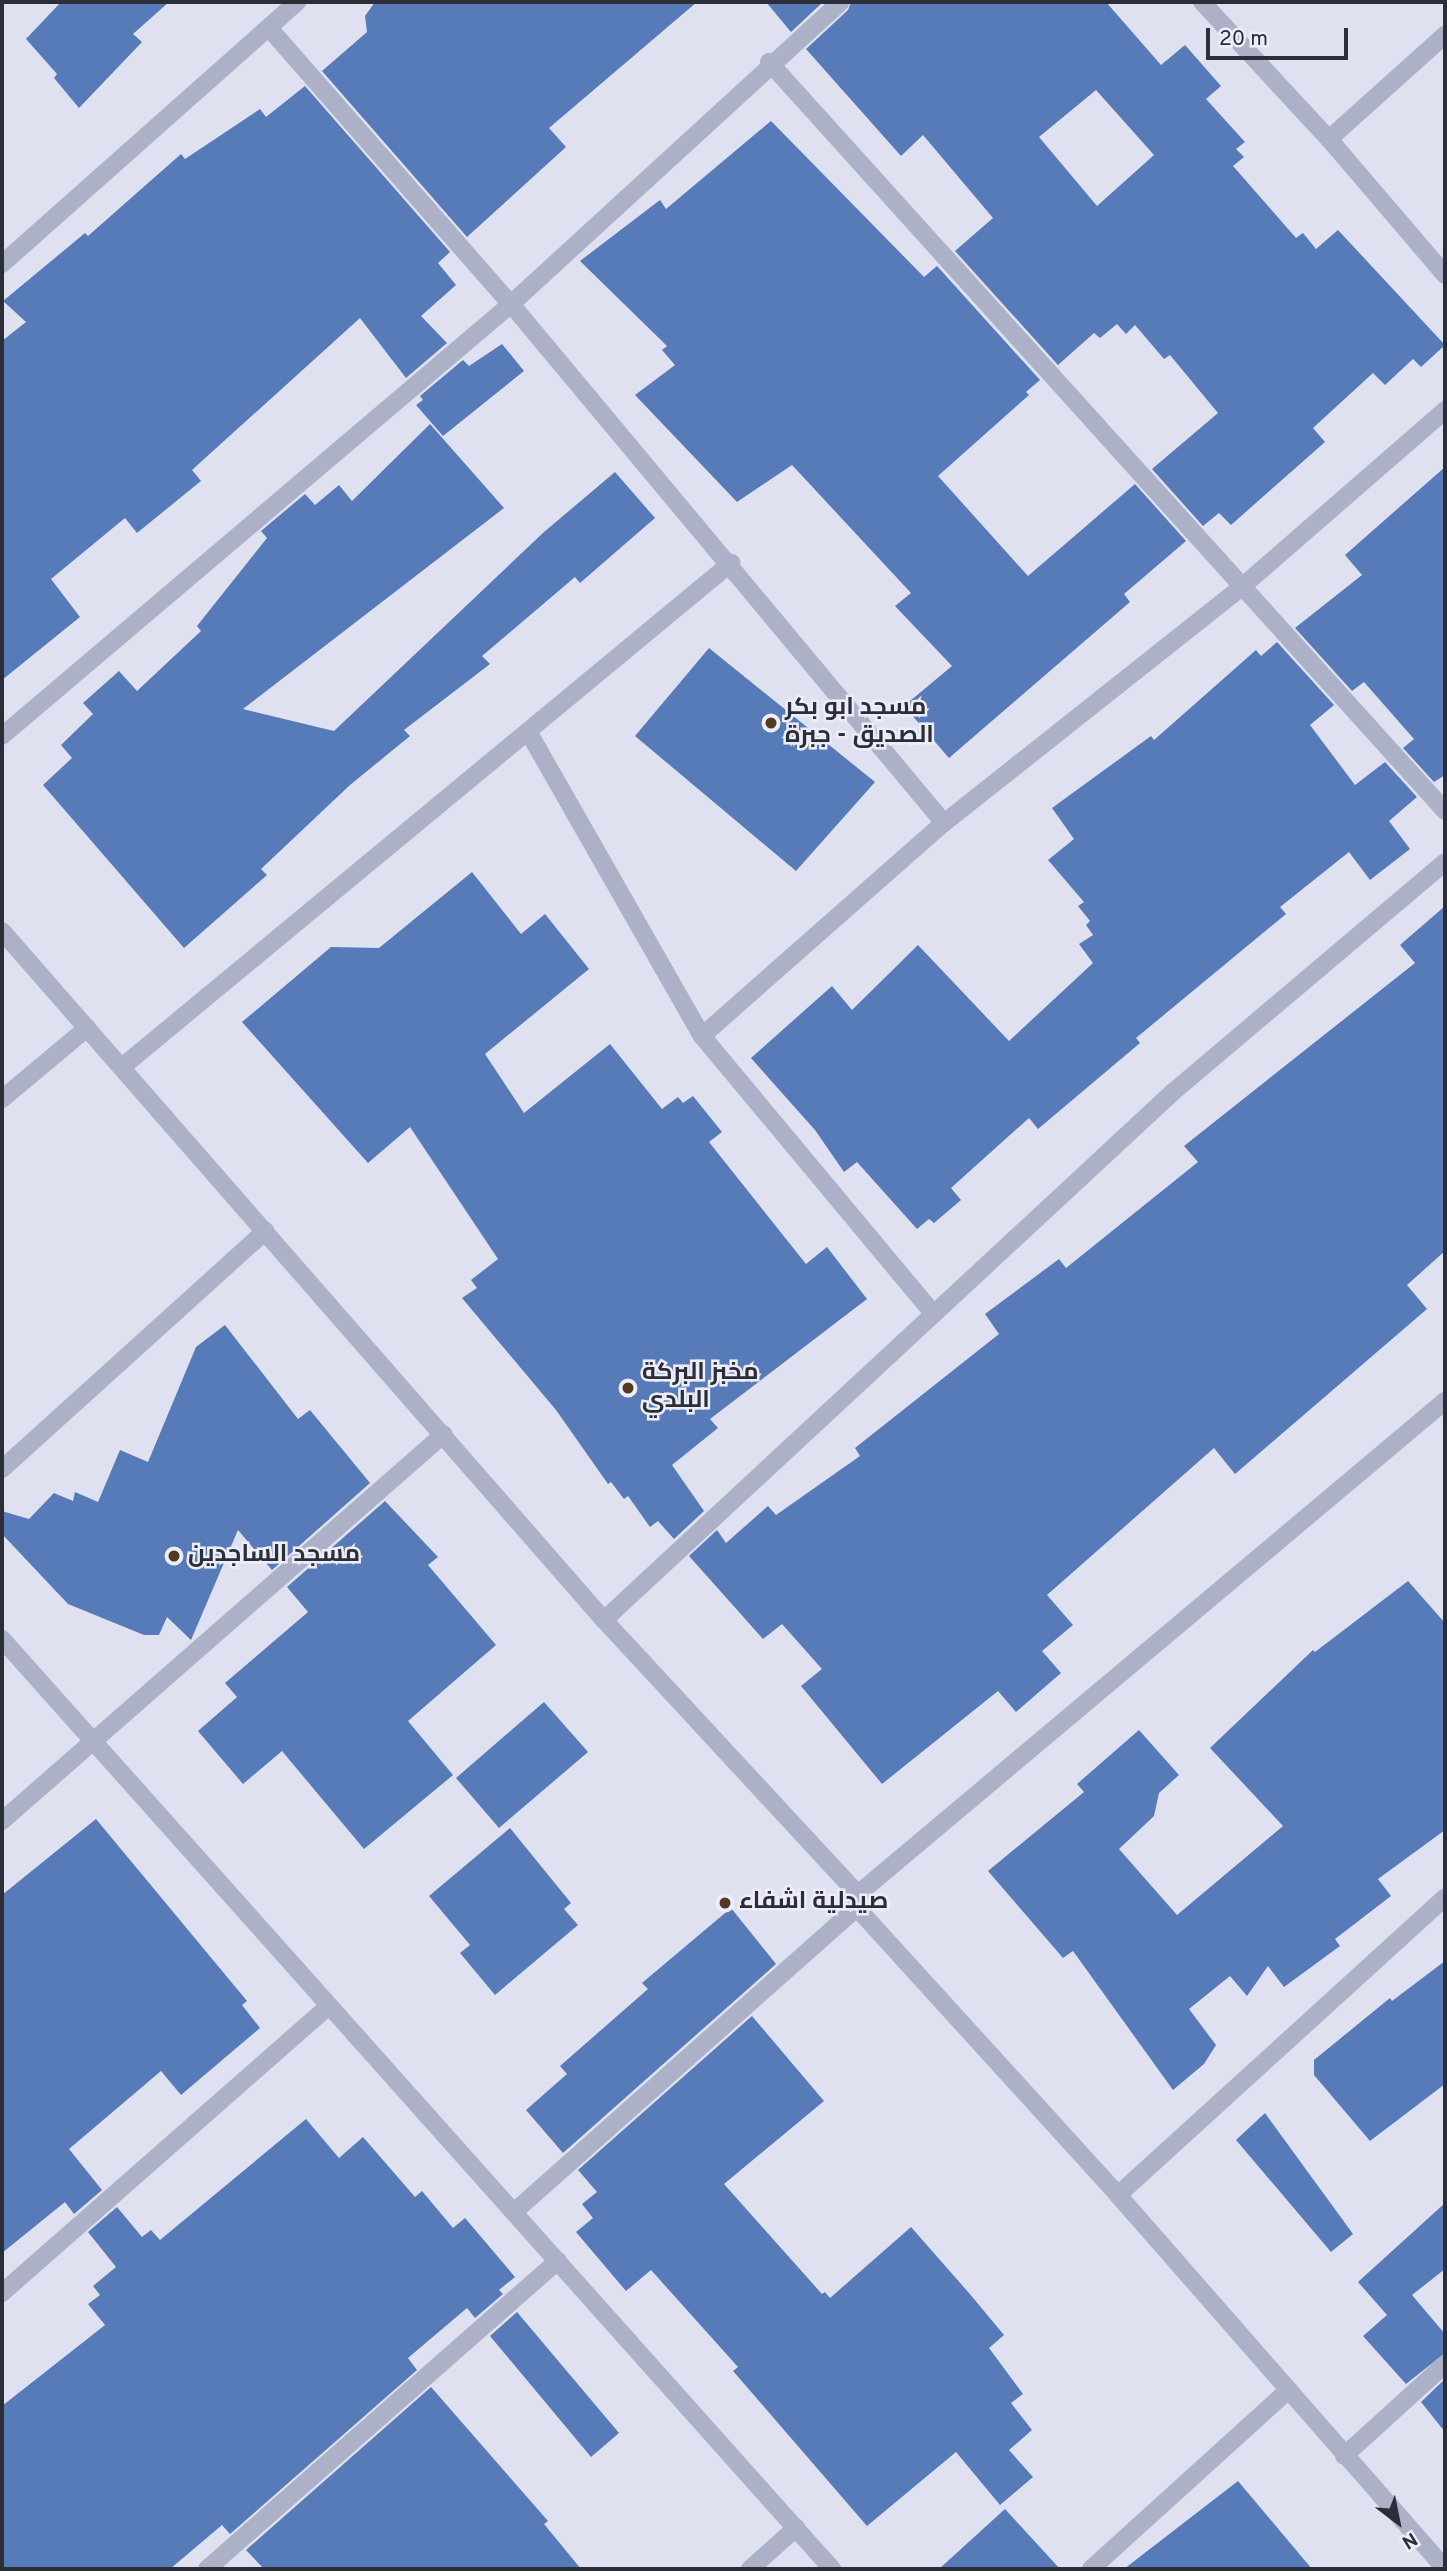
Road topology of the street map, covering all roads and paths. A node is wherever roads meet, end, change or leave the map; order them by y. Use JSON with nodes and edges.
{"nodes":[{"id":1,"x":297,"y":2,"type":"edge"},
{"id":2,"x":840,"y":2,"type":"edge"},
{"id":3,"x":1202,"y":2,"type":"edge"},
{"id":4,"x":269,"y":28,"type":"junction"},
{"id":5,"x":1445,"y":35,"type":"edge"},
{"id":6,"x":769,"y":62,"type":"junction"},
{"id":7,"x":1329,"y":139,"type":"junction"},
{"id":8,"x":2,"y":264,"type":"edge"},
{"id":9,"x":1445,"y":275,"type":"edge"},
{"id":10,"x":511,"y":304,"type":"junction"},
{"id":11,"x":1445,"y":410,"type":"edge"},
{"id":12,"x":731,"y":563,"type":"junction"},
{"id":13,"x":1244,"y":585,"type":"junction"},
{"id":14,"x":529,"y":733,"type":"junction"},
{"id":15,"x":2,"y":736,"type":"edge"},
{"id":16,"x":1445,"y":811,"type":"edge"},
{"id":17,"x":944,"y":823,"type":"junction"},
{"id":18,"x":1445,"y":862,"type":"edge"},
{"id":19,"x":2,"y":931,"type":"edge"},
{"id":20,"x":87,"y":1028,"type":"junction"},
{"id":21,"x":702,"y":1035,"type":"junction"},
{"id":22,"x":122,"y":1067,"type":"junction"},
{"id":23,"x":2,"y":1099,"type":"edge"},
{"id":24,"x":265,"y":1230,"type":"junction"},
{"id":25,"x":933,"y":1313,"type":"junction"},
{"id":26,"x":1445,"y":1401,"type":"edge"},
{"id":27,"x":444,"y":1434,"type":"junction"},
{"id":28,"x":2,"y":1469,"type":"edge"},
{"id":29,"x":604,"y":1620,"type":"junction"},
{"id":30,"x":2,"y":1639,"type":"edge"},
{"id":31,"x":94,"y":1741,"type":"junction"},
{"id":32,"x":2,"y":1821,"type":"edge"},
{"id":33,"x":1445,"y":1897,"type":"edge"},
{"id":34,"x":857,"y":1901,"type":"junction"},
{"id":35,"x":329,"y":2006,"type":"junction"},
{"id":36,"x":1118,"y":2195,"type":"junction"},
{"id":37,"x":514,"y":2212,"type":"junction"},
{"id":38,"x":558,"y":2261,"type":"junction"},
{"id":39,"x":2,"y":2293,"type":"edge"},
{"id":40,"x":1445,"y":2364,"type":"edge"},
{"id":41,"x":1287,"y":2391,"type":"junction"},
{"id":42,"x":1344,"y":2456,"type":"junction"},
{"id":43,"x":796,"y":2528,"type":"junction"},
{"id":44,"x":207,"y":2569,"type":"edge"},
{"id":45,"x":750,"y":2569,"type":"edge"},
{"id":46,"x":832,"y":2569,"type":"edge"},
{"id":47,"x":1091,"y":2569,"type":"edge"},
{"id":48,"x":1445,"y":2569,"type":"edge"}],
"edges":[{"from":1,"to":4,"type":"street"},
{"from":2,"to":6,"type":"street"},
{"from":3,"to":7,"type":"street"},
{"from":4,"to":8,"type":"street"},
{"from":4,"to":10,"type":"street"},
{"from":5,"to":7,"type":"street"},
{"from":6,"to":10,"type":"street"},
{"from":6,"to":13,"type":"street"},
{"from":7,"to":9,"type":"street"},
{"from":10,"to":12,"type":"street"},
{"from":10,"to":15,"type":"street"},
{"from":11,"to":13,"type":"street"},
{"from":12,"to":14,"type":"street"},
{"from":12,"to":17,"type":"street"},
{"from":13,"to":16,"type":"street"},
{"from":13,"to":17,"type":"street"},
{"from":14,"to":21,"type":"street"},
{"from":14,"to":22,"type":"street"},
{"from":17,"to":21,"type":"street"},
{"from":18,"to":25,"type":"street"},
{"from":19,"to":20,"type":"street"},
{"from":20,"to":22,"type":"street"},
{"from":20,"to":23,"type":"street"},
{"from":21,"to":25,"type":"street"},
{"from":22,"to":24,"type":"street"},
{"from":24,"to":27,"type":"street"},
{"from":24,"to":28,"type":"street"},
{"from":25,"to":29,"type":"street"},
{"from":26,"to":34,"type":"street"},
{"from":27,"to":29,"type":"street"},
{"from":27,"to":31,"type":"street"},
{"from":29,"to":34,"type":"street"},
{"from":30,"to":31,"type":"street"},
{"from":31,"to":32,"type":"street"},
{"from":31,"to":35,"type":"street"},
{"from":33,"to":36,"type":"street"},
{"from":34,"to":36,"type":"street"},
{"from":34,"to":37,"type":"street"},
{"from":35,"to":37,"type":"street"},
{"from":35,"to":39,"type":"street"},
{"from":36,"to":41,"type":"street"},
{"from":37,"to":38,"type":"street"},
{"from":38,"to":43,"type":"street"},
{"from":38,"to":44,"type":"street"},
{"from":40,"to":42,"type":"street"},
{"from":41,"to":42,"type":"street"},
{"from":41,"to":47,"type":"street"},
{"from":42,"to":48,"type":"street"},
{"from":43,"to":45,"type":"street"},
{"from":43,"to":46,"type":"street"}]}
